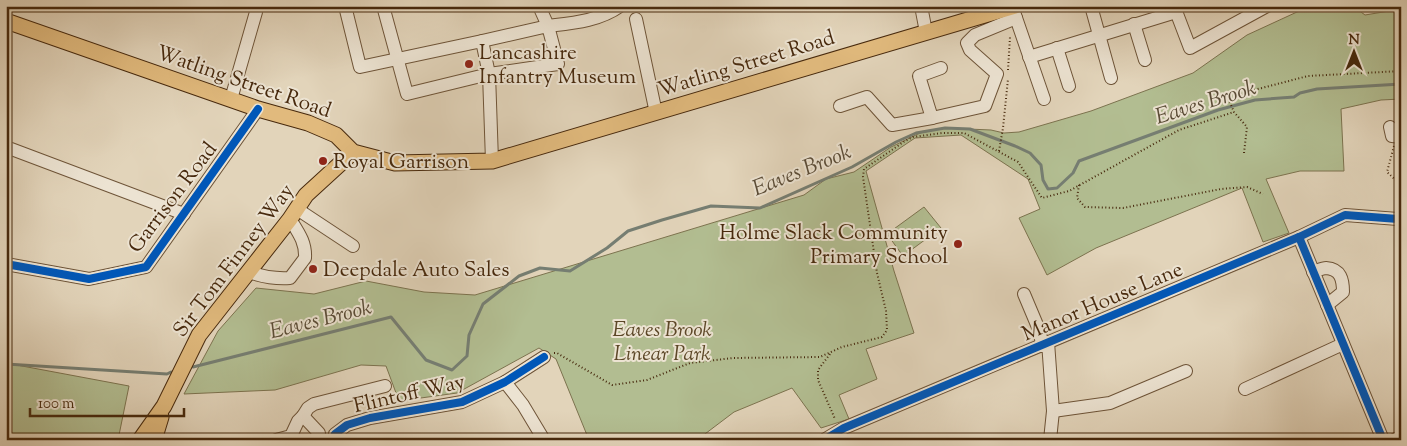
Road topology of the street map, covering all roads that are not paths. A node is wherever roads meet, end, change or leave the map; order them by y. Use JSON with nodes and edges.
{"nodes":[{"id":1,"x":255,"y":6,"type":"edge"},
{"id":2,"x":345,"y":6,"type":"edge"},
{"id":3,"x":383,"y":6,"type":"edge"},
{"id":4,"x":538,"y":6,"type":"edge"},
{"id":5,"x":620,"y":6,"type":"edge"},
{"id":6,"x":921,"y":6,"type":"edge"},
{"id":7,"x":1091,"y":6,"type":"edge"},
{"id":8,"x":1267,"y":6,"type":"edge"},
{"id":9,"x":1175,"y":9,"type":"edge"},
{"id":10,"x":1014,"y":11,"type":"edge"},
{"id":11,"x":636,"y":19,"type":"dead end"},
{"id":12,"x":6,"y":21,"type":"edge"},
{"id":13,"x":1134,"y":24,"type":"junction"},
{"id":14,"x":548,"y":26,"type":"junction"},
{"id":15,"x":926,"y":32,"type":"junction"},
{"id":16,"x":1099,"y":36,"type":"junction"},
{"id":17,"x":482,"y":41,"type":"junction"},
{"id":18,"x":1057,"y":48,"type":"junction"},
{"id":19,"x":1029,"y":57,"type":"junction"},
{"id":20,"x":398,"y":58,"type":"junction"},
{"id":21,"x":1145,"y":60,"type":"dead end"},
{"id":22,"x":941,"y":68,"type":"dead end"},
{"id":23,"x":489,"y":74,"type":"junction"},
{"id":24,"x":1111,"y":78,"type":"dead end"},
{"id":25,"x":1069,"y":86,"type":"dead end"},
{"id":26,"x":232,"y":99,"type":"junction"},
{"id":27,"x":1044,"y":99,"type":"dead end"},
{"id":28,"x":840,"y":106,"type":"dead end"},
{"id":29,"x":258,"y":109,"type":"junction"},
{"id":30,"x":656,"y":113,"type":"junction"},
{"id":31,"x":932,"y":118,"type":"junction"},
{"id":32,"x":6,"y":148,"type":"edge"},
{"id":33,"x":353,"y":152,"type":"junction"},
{"id":34,"x":492,"y":161,"type":"junction"},
{"id":35,"x":184,"y":214,"type":"junction"},
{"id":36,"x":294,"y":214,"type":"junction"},
{"id":37,"x":1398,"y":219,"type":"dead end"},
{"id":38,"x":1299,"y":237,"type":"junction"},
{"id":39,"x":353,"y":246,"type":"dead end"},
{"id":40,"x":6,"y":264,"type":"edge"},
{"id":41,"x":249,"y":272,"type":"junction"},
{"id":42,"x":1313,"y":272,"type":"junction"},
{"id":43,"x":1024,"y":294,"type":"dead end"},
{"id":44,"x":1327,"y":305,"type":"junction"},
{"id":45,"x":1045,"y":344,"type":"junction"},
{"id":46,"x":1343,"y":344,"type":"junction"},
{"id":47,"x":544,"y":357,"type":"road end"},
{"id":48,"x":1186,"y":371,"type":"dead end"},
{"id":49,"x":505,"y":382,"type":"junction"},
{"id":50,"x":385,"y":386,"type":"dead end"},
{"id":51,"x":1244,"y":388,"type":"dead end"},
{"id":52,"x":164,"y":406,"type":"junction"},
{"id":53,"x":1053,"y":410,"type":"junction"},
{"id":54,"x":303,"y":416,"type":"junction"},
{"id":55,"x":317,"y":436,"type":"edge"},
{"id":56,"x":336,"y":437,"type":"edge"},
{"id":57,"x":1401,"y":437,"type":"edge"},
{"id":58,"x":140,"y":440,"type":"edge"},
{"id":59,"x":154,"y":440,"type":"edge"},
{"id":60,"x":276,"y":440,"type":"edge"},
{"id":61,"x":544,"y":440,"type":"edge"},
{"id":62,"x":824,"y":440,"type":"edge"},
{"id":63,"x":1050,"y":440,"type":"edge"},
{"id":64,"x":1383,"y":440,"type":"edge"},
{"id":65,"x":1394,"y":440,"type":"edge"}],
"edges":[{"from":1,"to":26,"type":"street"},
{"from":2,"to":20,"type":"street"},
{"from":3,"to":20,"type":"street"},
{"from":4,"to":14,"type":"street"},
{"from":5,"to":14,"type":"street"},
{"from":6,"to":15,"type":"street"},
{"from":7,"to":16,"type":"street"},
{"from":8,"to":9,"type":"street"},
{"from":9,"to":13,"type":"street"},
{"from":10,"to":15,"type":"main road","name":"Watling Street Road"},
{"from":10,"to":19,"type":"street"},
{"from":10,"to":31,"type":"street"},
{"from":11,"to":30,"type":"street"},
{"from":12,"to":26,"type":"main road","name":"Watling Street Road"},
{"from":13,"to":16,"type":"street"},
{"from":13,"to":21,"type":"street"},
{"from":14,"to":17,"type":"street"},
{"from":14,"to":23,"type":"street"},
{"from":15,"to":30,"type":"main road","name":"Watling Street Road"},
{"from":16,"to":18,"type":"street"},
{"from":16,"to":24,"type":"street"},
{"from":17,"to":20,"type":"street"},
{"from":17,"to":23,"type":"street"},
{"from":18,"to":19,"type":"street"},
{"from":18,"to":25,"type":"street"},
{"from":19,"to":27,"type":"street"},
{"from":20,"to":23,"type":"street"},
{"from":22,"to":31,"type":"street"},
{"from":23,"to":34,"type":"street"},
{"from":26,"to":29,"type":"main road","name":"Watling Street Road"},
{"from":28,"to":31,"type":"street"},
{"from":29,"to":33,"type":"main road","name":"Watling Street Road"},
{"from":29,"to":35,"type":"street","name":"Garrison Road"},
{"from":30,"to":34,"type":"main road","name":"Watling Street Road"},
{"from":32,"to":35,"type":"street"},
{"from":33,"to":34,"type":"main road","name":"Watling Street Road"},
{"from":33,"to":36,"type":"main road","name":"Sir Tom Finney Way"},
{"from":35,"to":40,"type":"street","name":"Garrison Road"},
{"from":36,"to":39,"type":"street"},
{"from":36,"to":41,"type":"main road","name":"Sir Tom Finney Way"},
{"from":36,"to":41,"type":"street"},
{"from":37,"to":38,"type":"street","name":"Manor House Lane"},
{"from":38,"to":42,"type":"street"},
{"from":38,"to":45,"type":"street","name":"Manor House Lane"},
{"from":41,"to":52,"type":"main road","name":"Sir Tom Finney Way"},
{"from":42,"to":44,"type":"street"},
{"from":42,"to":44,"type":"street"},
{"from":43,"to":45,"type":"street"},
{"from":44,"to":46,"type":"street"},
{"from":45,"to":53,"type":"street"},
{"from":45,"to":62,"type":"street","name":"Manor House Lane"},
{"from":46,"to":51,"type":"street"},
{"from":46,"to":64,"type":"street"},
{"from":47,"to":49,"type":"street","name":"Flintoff Way"},
{"from":48,"to":53,"type":"street"},
{"from":49,"to":56,"type":"street","name":"Flintoff Way"},
{"from":49,"to":61,"type":"street"},
{"from":50,"to":54,"type":"street"},
{"from":52,"to":58,"type":"main road","name":"Sir Tom Finney Way"},
{"from":52,"to":59,"type":"main road","name":"Sir Tom Finney Way"},
{"from":53,"to":63,"type":"street"},
{"from":54,"to":55,"type":"street"},
{"from":54,"to":60,"type":"street"},
{"from":55,"to":56,"type":"street","name":"Flintoff Way"},
{"from":57,"to":65,"type":"street"}]}
